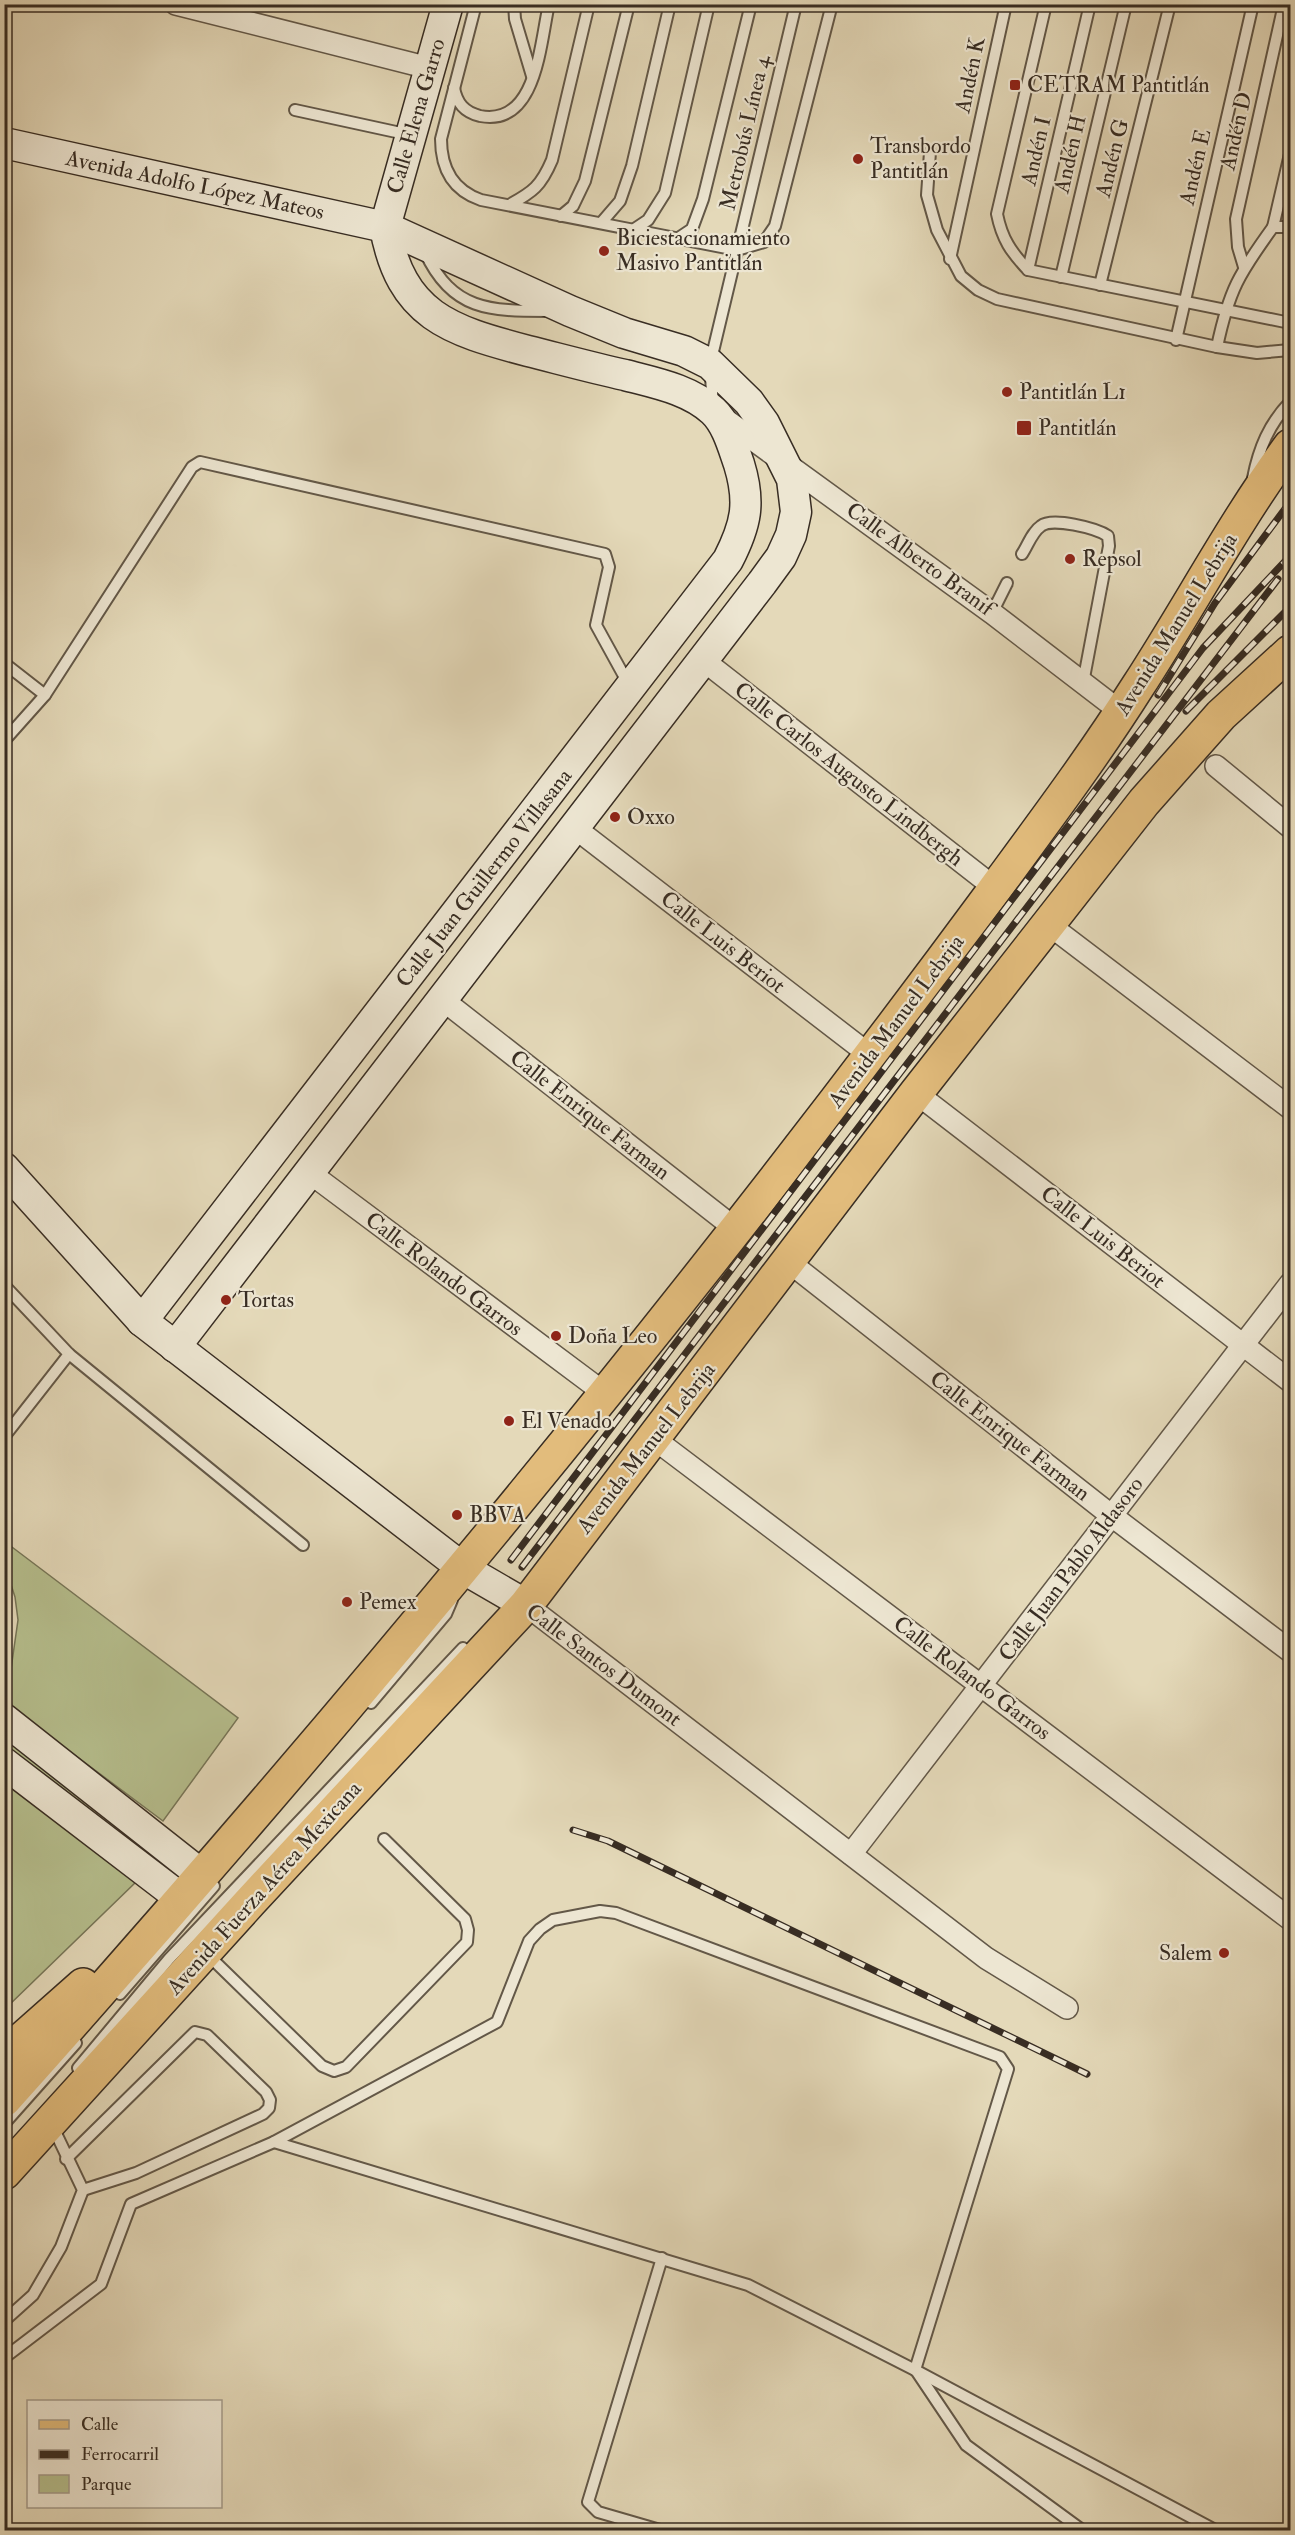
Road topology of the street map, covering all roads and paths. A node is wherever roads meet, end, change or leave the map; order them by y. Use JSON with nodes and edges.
{"nodes":[{"id":1,"x":176,"y":4,"type":"edge"},
{"id":2,"x":448,"y":4,"type":"edge"},
{"id":3,"x":476,"y":4,"type":"edge"},
{"id":4,"x":514,"y":4,"type":"edge"},
{"id":5,"x":549,"y":4,"type":"edge"},
{"id":6,"x":589,"y":4,"type":"edge"},
{"id":7,"x":629,"y":4,"type":"edge"},
{"id":8,"x":670,"y":4,"type":"edge"},
{"id":9,"x":709,"y":4,"type":"edge"},
{"id":10,"x":751,"y":4,"type":"edge"},
{"id":11,"x":795,"y":4,"type":"edge"},
{"id":12,"x":832,"y":4,"type":"edge"},
{"id":13,"x":1006,"y":4,"type":"edge"},
{"id":14,"x":1046,"y":4,"type":"edge"},
{"id":15,"x":1090,"y":4,"type":"edge"},
{"id":16,"x":1126,"y":4,"type":"edge"},
{"id":17,"x":1170,"y":4,"type":"edge"},
{"id":18,"x":1253,"y":4,"type":"edge"},
{"id":19,"x":1284,"y":4,"type":"edge"},
{"id":20,"x":429,"y":68,"type":"junction"},
{"id":21,"x":532,"y":77,"type":"junction"},
{"id":22,"x":454,"y":84,"type":"junction"},
{"id":23,"x":296,"y":110,"type":"dead end"},
{"id":24,"x":411,"y":135,"type":"junction"},
{"id":25,"x":4,"y":143,"type":"edge"},
{"id":26,"x":930,"y":152,"type":"dead end"},
{"id":27,"x":1290,"y":154,"type":"edge"},
{"id":28,"x":509,"y":206,"type":"junction"},
{"id":29,"x":561,"y":216,"type":"junction"},
{"id":30,"x":601,"y":224,"type":"junction"},
{"id":31,"x":1290,"y":226,"type":"edge"},
{"id":32,"x":385,"y":227,"type":"junction"},
{"id":33,"x":1273,"y":227,"type":"junction"},
{"id":34,"x":633,"y":230,"type":"junction"},
{"id":35,"x":677,"y":238,"type":"junction"},
{"id":36,"x":737,"y":250,"type":"junction"},
{"id":37,"x":950,"y":259,"type":"junction"},
{"id":38,"x":1244,"y":267,"type":"junction"},
{"id":39,"x":1028,"y":270,"type":"junction"},
{"id":40,"x":1061,"y":278,"type":"junction"},
{"id":41,"x":1100,"y":285,"type":"junction"},
{"id":42,"x":1184,"y":303,"type":"junction"},
{"id":43,"x":1224,"y":312,"type":"junction"},
{"id":44,"x":1290,"y":323,"type":"edge"},
{"id":45,"x":1176,"y":339,"type":"junction"},
{"id":46,"x":1217,"y":347,"type":"junction"},
{"id":47,"x":1290,"y":350,"type":"edge"},
{"id":48,"x":710,"y":364,"type":"junction"},
{"id":49,"x":1290,"y":402,"type":"edge"},
{"id":50,"x":714,"y":411,"type":"junction"},
{"id":51,"x":1290,"y":446,"type":"edge"},
{"id":52,"x":783,"y":459,"type":"junction"},
{"id":53,"x":1247,"y":510,"type":"junction"},
{"id":54,"x":1023,"y":554,"type":"dead end"},
{"id":55,"x":1007,"y":583,"type":"dead end"},
{"id":56,"x":992,"y":613,"type":"junction"},
{"id":57,"x":1290,"y":652,"type":"edge"},
{"id":58,"x":703,"y":660,"type":"junction"},
{"id":59,"x":4,"y":663,"type":"edge"},
{"id":60,"x":1083,"y":683,"type":"junction"},
{"id":61,"x":630,"y":687,"type":"junction"},
{"id":62,"x":45,"y":695,"type":"junction"},
{"id":63,"x":1121,"y":712,"type":"junction"},
{"id":64,"x":4,"y":741,"type":"edge"},
{"id":65,"x":1216,"y":766,"type":"dead end"},
{"id":66,"x":1290,"y":827,"type":"edge"},
{"id":67,"x":575,"y":828,"type":"junction"},
{"id":68,"x":995,"y":888,"type":"junction"},
{"id":69,"x":1048,"y":924,"type":"junction"},
{"id":70,"x":443,"y":1000,"type":"junction"},
{"id":71,"x":871,"y":1056,"type":"junction"},
{"id":72,"x":916,"y":1093,"type":"junction"},
{"id":73,"x":1290,"y":1108,"type":"edge"},
{"id":74,"x":4,"y":1168,"type":"edge"},
{"id":75,"x":310,"y":1173,"type":"junction"},
{"id":76,"x":737,"y":1230,"type":"junction"},
{"id":77,"x":789,"y":1262,"type":"junction"},
{"id":78,"x":1290,"y":1284,"type":"edge"},
{"id":79,"x":4,"y":1285,"type":"edge"},
{"id":80,"x":142,"y":1322,"type":"junction"},
{"id":81,"x":1244,"y":1345,"type":"junction"},
{"id":82,"x":175,"y":1347,"type":"junction"},
{"id":83,"x":69,"y":1354,"type":"junction"},
{"id":84,"x":1290,"y":1381,"type":"edge"},
{"id":85,"x":607,"y":1395,"type":"junction"},
{"id":86,"x":4,"y":1437,"type":"edge"},
{"id":87,"x":653,"y":1438,"type":"junction"},
{"id":88,"x":1112,"y":1516,"type":"junction"},
{"id":89,"x":303,"y":1545,"type":"dead end"},
{"id":90,"x":464,"y":1569,"type":"junction"},
{"id":91,"x":526,"y":1605,"type":"junction"},
{"id":92,"x":488,"y":1630,"type":"dead end"},
{"id":93,"x":469,"y":1642,"type":"dead end"},
{"id":94,"x":1290,"y":1651,"type":"edge"},
{"id":95,"x":982,"y":1685,"type":"junction"},
{"id":96,"x":363,"y":1713,"type":"dead end"},
{"id":97,"x":4,"y":1719,"type":"edge"},
{"id":98,"x":4,"y":1763,"type":"edge"},
{"id":99,"x":384,"y":1839,"type":"dead end"},
{"id":100,"x":851,"y":1854,"type":"junction"},
{"id":101,"x":202,"y":1885,"type":"junction"},
{"id":102,"x":1290,"y":1919,"type":"edge"},
{"id":103,"x":204,"y":1952,"type":"junction"},
{"id":104,"x":114,"y":2001,"type":"dead end"},
{"id":105,"x":1067,"y":2008,"type":"dead end"},
{"id":106,"x":84,"y":2035,"type":"dead end"},
{"id":107,"x":4,"y":2055,"type":"edge"},
{"id":108,"x":67,"y":2082,"type":"dead end"},
{"id":109,"x":4,"y":2100,"type":"edge"},
{"id":110,"x":52,"y":2123,"type":"junction"},
{"id":111,"x":4,"y":2124,"type":"edge"},
{"id":112,"x":274,"y":2142,"type":"junction"},
{"id":113,"x":66,"y":2159,"type":"junction"},
{"id":114,"x":4,"y":2173,"type":"edge"},
{"id":115,"x":83,"y":2190,"type":"junction"},
{"id":116,"x":662,"y":2258,"type":"junction"},
{"id":117,"x":4,"y":2321,"type":"edge"},
{"id":118,"x":4,"y":2358,"type":"edge"},
{"id":119,"x":915,"y":2370,"type":"junction"},
{"id":120,"x":660,"y":2530,"type":"edge"},
{"id":121,"x":1082,"y":2530,"type":"edge"},
{"id":122,"x":1215,"y":2530,"type":"edge"}],
"edges":[{"from":1,"to":20,"type":"street"},
{"from":2,"to":20,"type":"street","name":"Calle Elena Garro"},
{"from":3,"to":22,"type":"lane"},
{"from":4,"to":21,"type":"lane"},
{"from":5,"to":21,"type":"lane"},
{"from":6,"to":28,"type":"lane"},
{"from":7,"to":29,"type":"lane"},
{"from":8,"to":30,"type":"lane"},
{"from":9,"to":34,"type":"lane"},
{"from":10,"to":35,"type":"lane"},
{"from":11,"to":36,"type":"lane","name":"Metrobús Línea 4"},
{"from":12,"to":36,"type":"lane"},
{"from":13,"to":37,"type":"lane","name":"Andén K"},
{"from":14,"to":39,"type":"lane"},
{"from":15,"to":39,"type":"lane","name":"Andén I"},
{"from":16,"to":40,"type":"lane","name":"Andén H"},
{"from":17,"to":41,"type":"lane","name":"Andén G"},
{"from":18,"to":42,"type":"lane","name":"Andén E"},
{"from":19,"to":38,"type":"lane","name":"Andén D"},
{"from":20,"to":24,"type":"street","name":"Calle Elena Garro"},
{"from":21,"to":22,"type":"lane"},
{"from":22,"to":28,"type":"lane"},
{"from":23,"to":24,"type":"lane"},
{"from":24,"to":32,"type":"street","name":"Calle Elena Garro"},
{"from":25,"to":32,"type":"street","name":"Avenida Adolfo López Mateos"},
{"from":26,"to":37,"type":"lane"},
{"from":27,"to":33,"type":"lane"},
{"from":28,"to":29,"type":"lane"},
{"from":29,"to":30,"type":"lane"},
{"from":30,"to":34,"type":"lane"},
{"from":31,"to":33,"type":"lane"},
{"from":32,"to":48,"type":"street","name":"Avenida Adolfo López Mateos"},
{"from":32,"to":50,"type":"street"},
{"from":33,"to":38,"type":"lane"},
{"from":34,"to":35,"type":"lane"},
{"from":35,"to":36,"type":"lane"},
{"from":36,"to":48,"type":"lane","name":"Metrobús Línea 4"},
{"from":37,"to":45,"type":"lane"},
{"from":38,"to":43,"type":"lane"},
{"from":39,"to":40,"type":"lane"},
{"from":40,"to":41,"type":"lane"},
{"from":41,"to":42,"type":"lane"},
{"from":42,"to":43,"type":"lane"},
{"from":42,"to":45,"type":"lane","name":"Andén E"},
{"from":43,"to":44,"type":"lane"},
{"from":43,"to":46,"type":"lane"},
{"from":45,"to":46,"type":"lane"},
{"from":46,"to":47,"type":"lane"},
{"from":48,"to":50,"type":"lane","name":"Metrobús Línea 4"},
{"from":48,"to":52,"type":"street","name":"Avenida Adolfo López Mateos"},
{"from":49,"to":53,"type":"lane"},
{"from":50,"to":52,"type":"street","name":"Calle Alberto Branif"},
{"from":50,"to":61,"type":"street","name":"Calle Juan Guillermo Villasana"},
{"from":51,"to":53,"type":"main road","name":"Avenida Manuel Lebrija"},
{"from":52,"to":56,"type":"street","name":"Calle Alberto Branif"},
{"from":52,"to":58,"type":"street","name":"Calle Juan Guillermo Villasana"},
{"from":53,"to":63,"type":"main road","name":"Avenida Manuel Lebrija"},
{"from":54,"to":60,"type":"lane"},
{"from":55,"to":56,"type":"lane"},
{"from":56,"to":60,"type":"street","name":"Calle Alberto Branif"},
{"from":57,"to":69,"type":"main road","name":"Avenida Manuel Lebrija"},
{"from":58,"to":67,"type":"street","name":"Calle Juan Guillermo Villasana"},
{"from":58,"to":68,"type":"street","name":"Calle Carlos Augusto Lindbergh"},
{"from":59,"to":62,"type":"lane"},
{"from":60,"to":63,"type":"street","name":"Calle Alberto Branif"},
{"from":61,"to":62,"type":"lane"},
{"from":61,"to":80,"type":"street","name":"Calle Juan Guillermo Villasana"},
{"from":62,"to":64,"type":"lane"},
{"from":63,"to":68,"type":"main road","name":"Avenida Manuel Lebrija"},
{"from":65,"to":66,"type":"street"},
{"from":67,"to":70,"type":"street","name":"Calle Juan Guillermo Villasana"},
{"from":67,"to":71,"type":"street","name":"Calle Luis Beriot"},
{"from":68,"to":71,"type":"main road","name":"Avenida Manuel Lebrija"},
{"from":69,"to":72,"type":"main road","name":"Avenida Manuel Lebrija"},
{"from":69,"to":73,"type":"street"},
{"from":70,"to":75,"type":"street","name":"Calle Juan Guillermo Villasana"},
{"from":70,"to":76,"type":"street","name":"Calle Enrique Farman"},
{"from":71,"to":76,"type":"main road","name":"Avenida Manuel Lebrija"},
{"from":72,"to":77,"type":"main road","name":"Avenida Manuel Lebrija"},
{"from":72,"to":81,"type":"street","name":"Calle Luis Beriot"},
{"from":74,"to":80,"type":"street","name":"Calle Santos Dumont"},
{"from":75,"to":82,"type":"street","name":"Calle Juan Guillermo Villasana"},
{"from":75,"to":85,"type":"street","name":"Calle Rolando Garros"},
{"from":76,"to":85,"type":"main road","name":"Avenida Manuel Lebrija"},
{"from":77,"to":87,"type":"main road","name":"Avenida Manuel Lebrija"},
{"from":77,"to":88,"type":"street","name":"Calle Enrique Farman"},
{"from":78,"to":81,"type":"street","name":"Calle Juan Pablo Aldasoro"},
{"from":79,"to":83,"type":"lane"},
{"from":80,"to":82,"type":"street","name":"Calle Santos Dumont"},
{"from":81,"to":84,"type":"street","name":"Calle Luis Beriot"},
{"from":81,"to":88,"type":"street","name":"Calle Juan Pablo Aldasoro"},
{"from":82,"to":90,"type":"street","name":"Calle Santos Dumont"},
{"from":83,"to":86,"type":"lane"},
{"from":83,"to":89,"type":"lane"},
{"from":85,"to":90,"type":"main road","name":"Avenida Manuel Lebrija"},
{"from":87,"to":91,"type":"main road","name":"Avenida Manuel Lebrija"},
{"from":87,"to":95,"type":"street","name":"Calle Rolando Garros"},
{"from":88,"to":94,"type":"street","name":"Calle Enrique Farman"},
{"from":88,"to":95,"type":"street","name":"Calle Juan Pablo Aldasoro"},
{"from":90,"to":91,"type":"street","name":"Calle Santos Dumont"},
{"from":90,"to":96,"type":"lane"},
{"from":90,"to":101,"type":"main road"},
{"from":91,"to":92,"type":"lane"},
{"from":91,"to":100,"type":"street","name":"Calle Santos Dumont"},
{"from":91,"to":103,"type":"main road","name":"Avenida Fuerza Aérea Mexicana"},
{"from":93,"to":108,"type":"lane"},
{"from":95,"to":100,"type":"street","name":"Calle Juan Pablo Aldasoro"},
{"from":95,"to":102,"type":"street","name":"Calle Rolando Garros"},
{"from":97,"to":101,"type":"street"},
{"from":98,"to":101,"type":"street"},
{"from":99,"to":103,"type":"lane"},
{"from":100,"to":105,"type":"street","name":"Calle Santos Dumont"},
{"from":101,"to":104,"type":"lane"},
{"from":101,"to":107,"type":"main road"},
{"from":101,"to":109,"type":"main road"},
{"from":103,"to":110,"type":"main road","name":"Avenida Fuerza Aérea Mexicana"},
{"from":106,"to":111,"type":"lane"},
{"from":110,"to":113,"type":"lane"},
{"from":110,"to":114,"type":"main road","name":"Avenida Fuerza Aérea Mexicana"},
{"from":112,"to":116,"type":"lane"},
{"from":112,"to":118,"type":"lane"},
{"from":112,"to":119,"type":"lane"},
{"from":113,"to":115,"type":"lane"},
{"from":113,"to":115,"type":"lane"},
{"from":115,"to":117,"type":"lane"},
{"from":116,"to":119,"type":"lane"},
{"from":116,"to":120,"type":"lane"},
{"from":119,"to":121,"type":"lane"},
{"from":119,"to":122,"type":"lane"}]}
